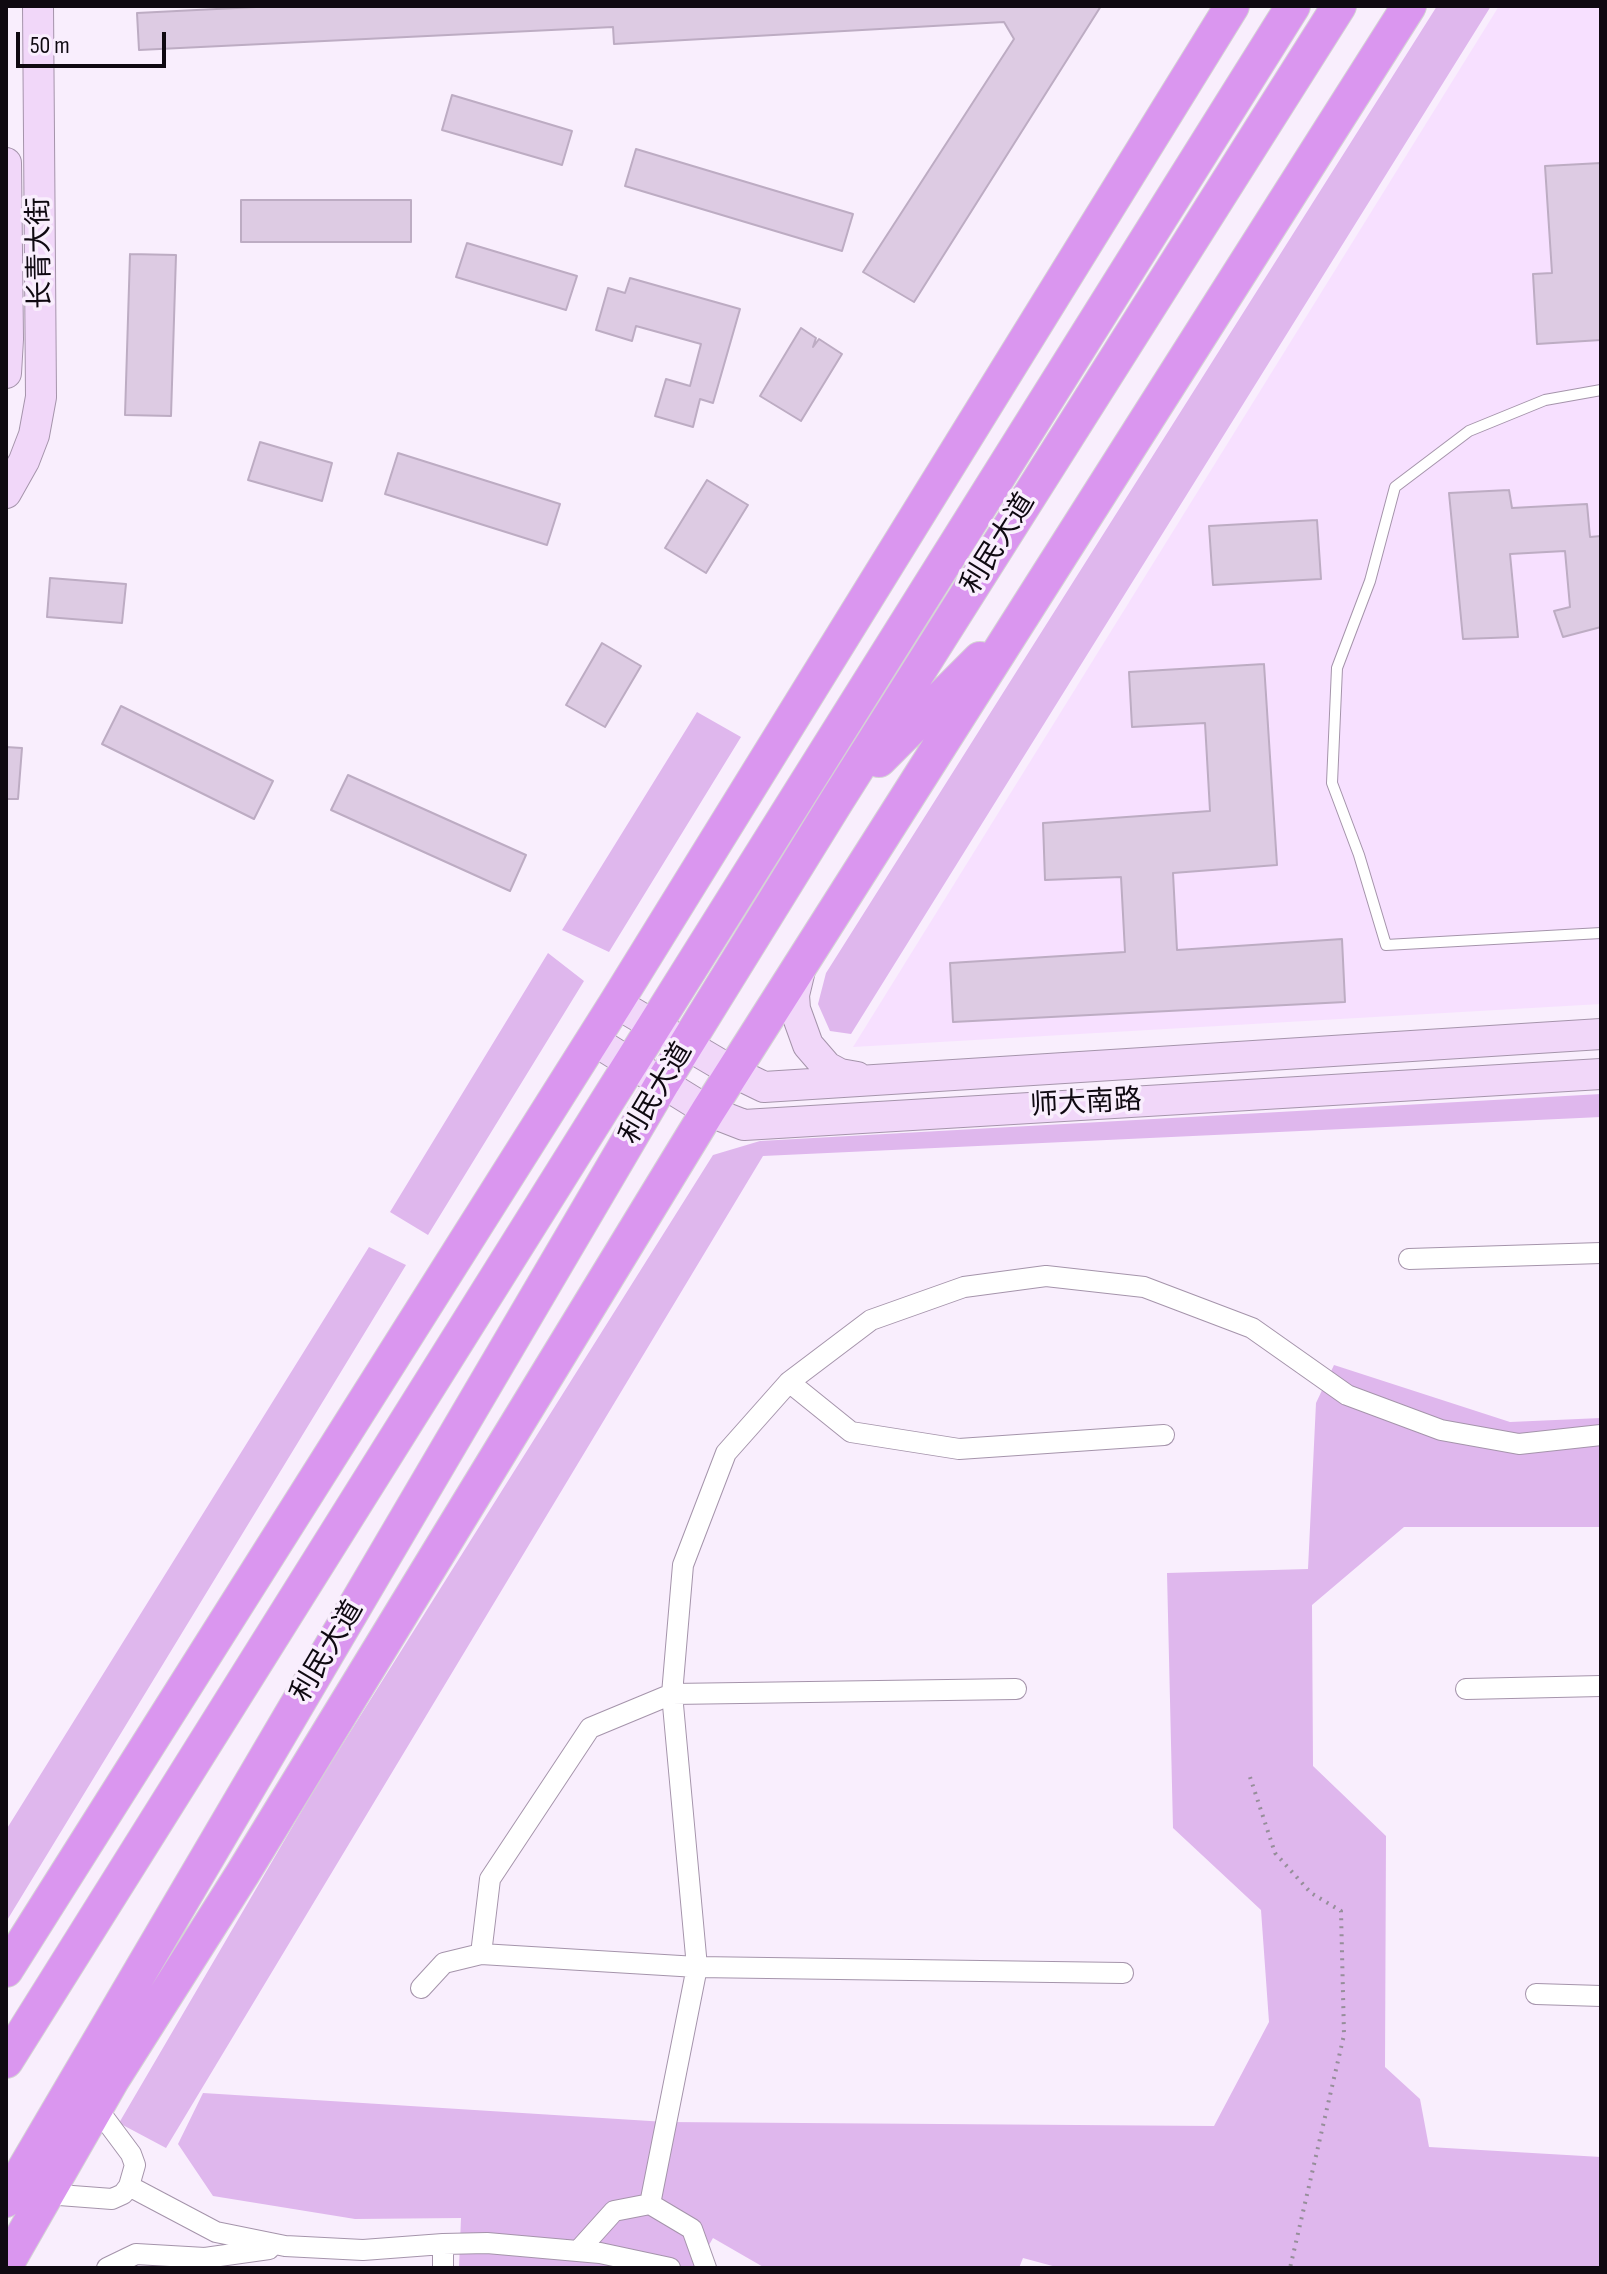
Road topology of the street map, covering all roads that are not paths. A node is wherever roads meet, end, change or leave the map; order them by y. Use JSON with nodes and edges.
{"nodes":[{"id":1,"x":38,"y":6,"type":"edge"},
{"id":2,"x":1232,"y":6,"type":"edge"},
{"id":3,"x":1293,"y":6,"type":"edge"},
{"id":4,"x":1339,"y":6,"type":"edge"},
{"id":5,"x":1409,"y":6,"type":"edge"},
{"id":6,"x":6,"y":163,"type":"edge"},
{"id":7,"x":6,"y":373,"type":"edge"},
{"id":8,"x":1601,"y":390,"type":"edge"},
{"id":9,"x":6,"y":493,"type":"edge"},
{"id":10,"x":938,"y":569,"type":"junction"},
{"id":11,"x":1025,"y":614,"type":"junction"},
{"id":12,"x":786,"y":728,"type":"junction"},
{"id":13,"x":836,"y":802,"type":"junction"},
{"id":14,"x":1601,"y":933,"type":"edge"},
{"id":15,"x":801,"y":966,"type":"junction"},
{"id":16,"x":616,"y":1003,"type":"junction"},
{"id":17,"x":655,"y":1025,"type":"junction"},
{"id":18,"x":1601,"y":1034,"type":"edge"},
{"id":19,"x":593,"y":1040,"type":"junction"},
{"id":20,"x":687,"y":1045,"type":"junction"},
{"id":21,"x":632,"y":1064,"type":"junction"},
{"id":22,"x":733,"y":1072,"type":"junction"},
{"id":23,"x":1601,"y":1074,"type":"edge"},
{"id":24,"x":875,"y":1080,"type":"junction"},
{"id":25,"x":663,"y":1082,"type":"junction"},
{"id":26,"x":708,"y":1111,"type":"junction"},
{"id":27,"x":1601,"y":1253,"type":"edge"},
{"id":28,"x":1409,"y":1259,"type":"dead end"},
{"id":29,"x":789,"y":1382,"type":"junction"},
{"id":30,"x":1164,"y":1435,"type":"dead end"},
{"id":31,"x":1601,"y":1435,"type":"edge"},
{"id":32,"x":1601,"y":1686,"type":"edge"},
{"id":33,"x":1016,"y":1689,"type":"dead end"},
{"id":34,"x":1466,"y":1689,"type":"dead end"},
{"id":35,"x":672,"y":1694,"type":"junction"},
{"id":36,"x":481,"y":1954,"type":"junction"},
{"id":37,"x":12,"y":1960,"type":"edge"},
{"id":38,"x":697,"y":1967,"type":"junction"},
{"id":39,"x":1123,"y":1973,"type":"dead end"},
{"id":40,"x":421,"y":1988,"type":"dead end"},
{"id":41,"x":1536,"y":1994,"type":"dead end"},
{"id":42,"x":1601,"y":1996,"type":"edge"},
{"id":43,"x":25,"y":2031,"type":"junction"},
{"id":44,"x":6,"y":2061,"type":"edge"},
{"id":45,"x":91,"y":2096,"type":"junction"},
{"id":46,"x":129,"y":2186,"type":"junction"},
{"id":47,"x":46,"y":2194,"type":"junction"},
{"id":48,"x":6,"y":2200,"type":"edge"},
{"id":49,"x":650,"y":2204,"type":"junction"},
{"id":50,"x":443,"y":2244,"type":"junction"},
{"id":51,"x":285,"y":2246,"type":"junction"},
{"id":52,"x":578,"y":2251,"type":"junction"},
{"id":53,"x":6,"y":2265,"type":"edge"},
{"id":54,"x":107,"y":2268,"type":"edge"},
{"id":55,"x":443,"y":2268,"type":"edge"},
{"id":56,"x":670,"y":2268,"type":"edge"},
{"id":57,"x":706,"y":2268,"type":"edge"}],
"edges":[{"from":1,"to":9,"type":"main road","name":"长青大街"},
{"from":2,"to":12,"type":"highway"},
{"from":3,"to":10,"type":"highway","name":"利民大道"},
{"from":4,"to":13,"type":"highway","name":"利民大道"},
{"from":5,"to":11,"type":"highway"},
{"from":6,"to":7,"type":"main road","name":"长青大街"},
{"from":8,"to":14,"type":"lane"},
{"from":10,"to":12,"type":"highway"},
{"from":10,"to":17,"type":"highway","name":"利民大道"},
{"from":11,"to":13,"type":"highway"},
{"from":11,"to":15,"type":"highway"},
{"from":12,"to":16,"type":"highway"},
{"from":13,"to":20,"type":"highway","name":"利民大道"},
{"from":15,"to":22,"type":"highway"},
{"from":15,"to":24,"type":"main road"},
{"from":16,"to":17,"type":"main road","name":"师大南路"},
{"from":16,"to":19,"type":"highway"},
{"from":17,"to":20,"type":"main road","name":"师大南路"},
{"from":17,"to":21,"type":"highway","name":"利民大道"},
{"from":18,"to":24,"type":"main road","name":"师大南路"},
{"from":19,"to":21,"type":"main road","name":"师大南路"},
{"from":19,"to":37,"type":"highway"},
{"from":20,"to":22,"type":"main road","name":"师大南路"},
{"from":20,"to":25,"type":"highway","name":"利民大道"},
{"from":21,"to":25,"type":"main road","name":"师大南路"},
{"from":21,"to":43,"type":"highway","name":"利民大道"},
{"from":22,"to":24,"type":"main road","name":"师大南路"},
{"from":22,"to":26,"type":"highway"},
{"from":23,"to":26,"type":"main road","name":"师大南路"},
{"from":25,"to":26,"type":"main road","name":"师大南路"},
{"from":25,"to":45,"type":"highway","name":"利民大道"},
{"from":26,"to":45,"type":"highway"},
{"from":27,"to":28,"type":"street"},
{"from":29,"to":30,"type":"street"},
{"from":29,"to":31,"type":"street"},
{"from":29,"to":35,"type":"street"},
{"from":32,"to":34,"type":"street"},
{"from":33,"to":35,"type":"street"},
{"from":35,"to":36,"type":"street"},
{"from":35,"to":38,"type":"street"},
{"from":36,"to":38,"type":"street"},
{"from":36,"to":40,"type":"street"},
{"from":37,"to":43,"type":"highway"},
{"from":38,"to":39,"type":"street"},
{"from":38,"to":49,"type":"street"},
{"from":41,"to":42,"type":"street"},
{"from":43,"to":44,"type":"highway","name":"利民大道"},
{"from":45,"to":46,"type":"street"},
{"from":45,"to":47,"type":"highway"},
{"from":45,"to":48,"type":"highway","name":"利民大道"},
{"from":46,"to":47,"type":"street"},
{"from":46,"to":51,"type":"street"},
{"from":47,"to":53,"type":"highway"},
{"from":49,"to":52,"type":"street"},
{"from":49,"to":57,"type":"street"},
{"from":50,"to":51,"type":"street"},
{"from":50,"to":52,"type":"street"},
{"from":50,"to":55,"type":"street"},
{"from":51,"to":54,"type":"street"},
{"from":52,"to":56,"type":"street"}]}
